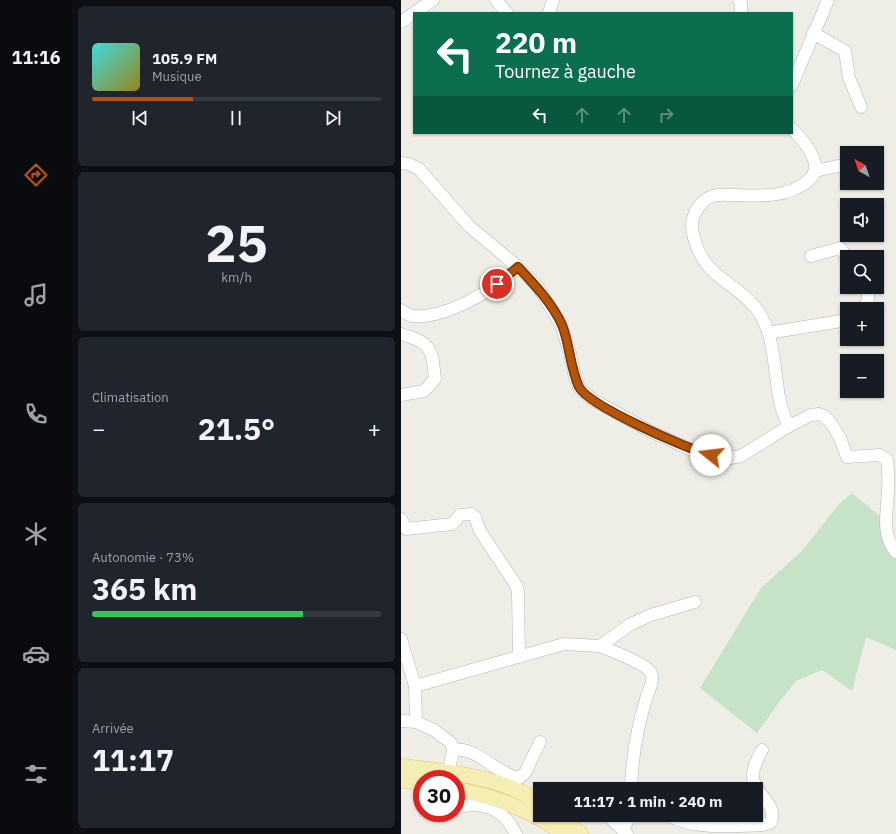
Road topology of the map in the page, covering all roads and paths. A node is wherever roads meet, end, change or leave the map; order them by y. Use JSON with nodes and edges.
{"nodes":[{"id":1,"x":433,"y":0,"type":"edge"},
{"id":2,"x":496,"y":0,"type":"edge"},
{"id":3,"x":553,"y":0,"type":"edge"},
{"id":4,"x":739,"y":0,"type":"edge"},
{"id":5,"x":828,"y":0,"type":"edge"},
{"id":6,"x":416,"y":12,"type":"edge"},
{"id":7,"x":506,"y":12,"type":"edge"},
{"id":8,"x":549,"y":12,"type":"edge"},
{"id":9,"x":741,"y":12,"type":"edge"},
{"id":10,"x":413,"y":14,"type":"edge"},
{"id":11,"x":401,"y":22,"type":"edge"},
{"id":12,"x":813,"y":33,"type":"junction"},
{"id":13,"x":793,"y":83,"type":"edge"},
{"id":14,"x":861,"y":107,"type":"dead end"},
{"id":15,"x":793,"y":129,"type":"edge"},
{"id":16,"x":401,"y":164,"type":"edge"},
{"id":17,"x":840,"y":166,"type":"edge"},
{"id":18,"x":815,"y":172,"type":"junction"},
{"id":19,"x":842,"y":250,"type":"edge"},
{"id":20,"x":811,"y":256,"type":"dead end"},
{"id":21,"x":518,"y":267,"type":"junction"},
{"id":22,"x":401,"y":310,"type":"edge"},
{"id":23,"x":840,"y":321,"type":"edge"},
{"id":24,"x":768,"y":333,"type":"junction"},
{"id":25,"x":401,"y":334,"type":"edge"},
{"id":26,"x":401,"y":395,"type":"edge"},
{"id":27,"x":789,"y":426,"type":"junction"},
{"id":28,"x":401,"y":519,"type":"edge"},
{"id":29,"x":896,"y":552,"type":"edge"},
{"id":30,"x":695,"y":602,"type":"dead end"},
{"id":31,"x":401,"y":639,"type":"edge"},
{"id":32,"x":600,"y":646,"type":"junction"},
{"id":33,"x":519,"y":657,"type":"junction"},
{"id":34,"x":415,"y":686,"type":"junction"},
{"id":35,"x":401,"y":721,"type":"edge"},
{"id":36,"x":416,"y":722,"type":"junction"},
{"id":37,"x":540,"y":742,"type":"dead end"},
{"id":38,"x":453,"y":750,"type":"junction"},
{"id":39,"x":762,"y":750,"type":"dead end"},
{"id":40,"x":401,"y":766,"type":"edge"},
{"id":41,"x":439,"y":770,"type":"edge"},
{"id":42,"x":449,"y":770,"type":"edge"},
{"id":43,"x":465,"y":775,"type":"edge"},
{"id":44,"x":631,"y":782,"type":"edge"},
{"id":45,"x":754,"y":782,"type":"edge"},
{"id":46,"x":465,"y":791,"type":"edge"},
{"id":47,"x":763,"y":797,"type":"edge"},
{"id":48,"x":533,"y":799,"type":"edge"},
{"id":49,"x":465,"y":806,"type":"edge"},
{"id":50,"x":533,"y":813,"type":"edge"},
{"id":51,"x":564,"y":822,"type":"edge"},
{"id":52,"x":614,"y":822,"type":"edge"},
{"id":53,"x":628,"y":822,"type":"edge"},
{"id":54,"x":690,"y":822,"type":"edge"},
{"id":55,"x":625,"y":832,"type":"edge"},
{"id":56,"x":515,"y":834,"type":"edge"},
{"id":57,"x":581,"y":834,"type":"edge"}],
"edges":[{"from":1,"to":6,"type":"street"},
{"from":2,"to":7,"type":"street"},
{"from":3,"to":8,"type":"street"},
{"from":4,"to":9,"type":"street"},
{"from":5,"to":12,"type":"street"},
{"from":10,"to":11,"type":"street"},
{"from":12,"to":13,"type":"street"},
{"from":12,"to":14,"type":"street"},
{"from":15,"to":18,"type":"street"},
{"from":16,"to":21,"type":"street"},
{"from":17,"to":18,"type":"street"},
{"from":18,"to":24,"type":"street"},
{"from":19,"to":20,"type":"street"},
{"from":21,"to":22,"type":"street"},
{"from":21,"to":27,"type":"street"},
{"from":23,"to":24,"type":"street"},
{"from":24,"to":27,"type":"street"},
{"from":25,"to":26,"type":"street"},
{"from":27,"to":29,"type":"street"},
{"from":28,"to":33,"type":"street"},
{"from":30,"to":32,"type":"street"},
{"from":31,"to":34,"type":"street"},
{"from":32,"to":33,"type":"street"},
{"from":32,"to":44,"type":"street"},
{"from":33,"to":34,"type":"street"},
{"from":34,"to":36,"type":"street"},
{"from":35,"to":36,"type":"street"},
{"from":36,"to":38,"type":"street"},
{"from":37,"to":38,"type":"street"},
{"from":38,"to":42,"type":"street"},
{"from":39,"to":45,"type":"street"},
{"from":40,"to":41,"type":"main road"},
{"from":43,"to":48,"type":"main road"},
{"from":46,"to":50,"type":"main road"},
{"from":47,"to":54,"type":"street"},
{"from":49,"to":56,"type":"street"},
{"from":51,"to":57,"type":"main road"},
{"from":52,"to":55,"type":"street"},
{"from":53,"to":55,"type":"street"}]}
